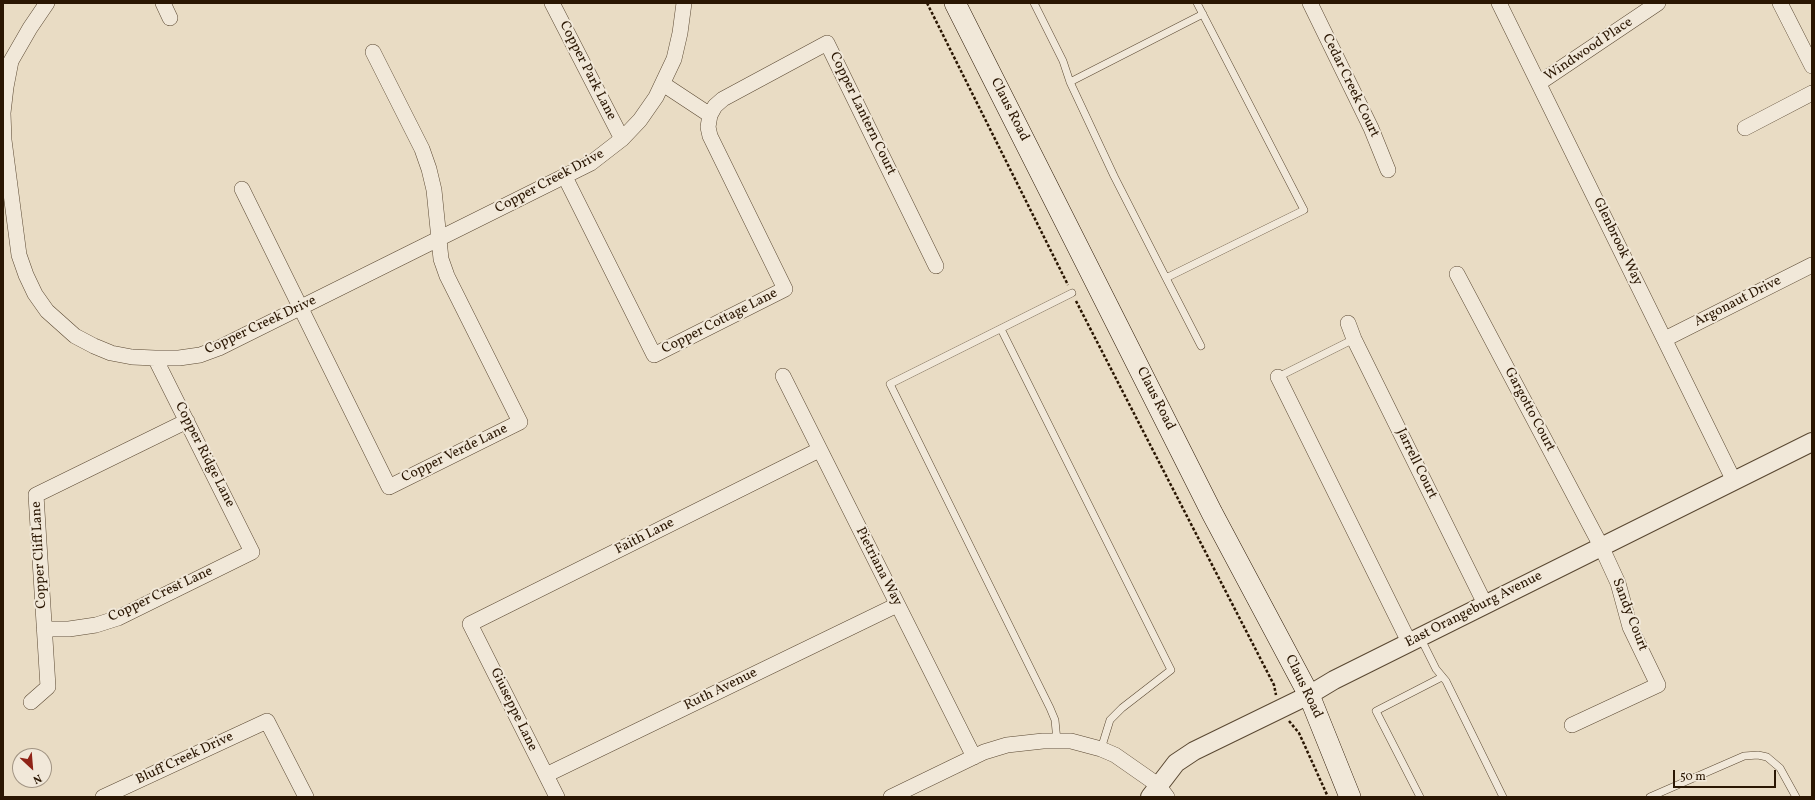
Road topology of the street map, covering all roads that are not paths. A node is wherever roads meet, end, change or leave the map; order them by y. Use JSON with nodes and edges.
{"nodes":[{"id":1,"x":47,"y":3,"type":"edge"},
{"id":2,"x":162,"y":3,"type":"edge"},
{"id":3,"x":552,"y":3,"type":"edge"},
{"id":4,"x":684,"y":3,"type":"edge"},
{"id":5,"x":955,"y":3,"type":"edge"},
{"id":6,"x":1034,"y":3,"type":"edge"},
{"id":7,"x":1197,"y":3,"type":"edge"},
{"id":8,"x":1310,"y":3,"type":"edge"},
{"id":9,"x":1498,"y":3,"type":"edge"},
{"id":10,"x":1658,"y":3,"type":"edge"},
{"id":11,"x":1780,"y":3,"type":"edge"},
{"id":12,"x":1203,"y":14,"type":"junction"},
{"id":13,"x":170,"y":18,"type":"dead end"},
{"id":14,"x":373,"y":52,"type":"dead end"},
{"id":15,"x":1812,"y":66,"type":"edge"},
{"id":16,"x":1070,"y":82,"type":"junction"},
{"id":17,"x":1539,"y":83,"type":"junction"},
{"id":18,"x":663,"y":84,"type":"junction"},
{"id":19,"x":1812,"y":93,"type":"edge"},
{"id":20,"x":710,"y":115,"type":"junction"},
{"id":21,"x":1745,"y":128,"type":"dead end"},
{"id":22,"x":622,"y":139,"type":"junction"},
{"id":23,"x":1388,"y":170,"type":"dead end"},
{"id":24,"x":565,"y":177,"type":"junction"},
{"id":25,"x":242,"y":189,"type":"dead end"},
{"id":26,"x":438,"y":240,"type":"junction"},
{"id":27,"x":1812,"y":265,"type":"edge"},
{"id":28,"x":936,"y":266,"type":"dead end"},
{"id":29,"x":1457,"y":274,"type":"dead end"},
{"id":30,"x":1166,"y":278,"type":"junction"},
{"id":31,"x":1072,"y":293,"type":"road end"},
{"id":32,"x":300,"y":308,"type":"junction"},
{"id":33,"x":1348,"y":323,"type":"dead end"},
{"id":34,"x":1001,"y":329,"type":"junction"},
{"id":35,"x":1354,"y":339,"type":"junction"},
{"id":36,"x":1664,"y":339,"type":"junction"},
{"id":37,"x":1201,"y":346,"type":"dead end"},
{"id":38,"x":155,"y":358,"type":"junction"},
{"id":39,"x":783,"y":376,"type":"dead end"},
{"id":40,"x":1278,"y":377,"type":"joint"},
{"id":41,"x":187,"y":421,"type":"junction"},
{"id":42,"x":1812,"y":442,"type":"edge"},
{"id":43,"x":819,"y":450,"type":"junction"},
{"id":44,"x":1734,"y":481,"type":"junction"},
{"id":45,"x":1600,"y":546,"type":"junction"},
{"id":46,"x":252,"y":552,"type":"joint"},
{"id":47,"x":1485,"y":604,"type":"junction"},
{"id":48,"x":897,"y":605,"type":"junction"},
{"id":49,"x":470,"y":624,"type":"joint"},
{"id":50,"x":44,"y":628,"type":"junction"},
{"id":51,"x":1414,"y":640,"type":"junction"},
{"id":52,"x":1442,"y":677,"type":"junction"},
{"id":53,"x":1309,"y":695,"type":"junction"},
{"id":54,"x":31,"y":702,"type":"dead end"},
{"id":55,"x":1572,"y":725,"type":"dead end"},
{"id":56,"x":1057,"y":741,"type":"junction"},
{"id":57,"x":1101,"y":749,"type":"junction"},
{"id":58,"x":974,"y":757,"type":"junction"},
{"id":59,"x":546,"y":775,"type":"junction"},
{"id":60,"x":1158,"y":793,"type":"edge"},
{"id":61,"x":103,"y":797,"type":"edge"},
{"id":62,"x":306,"y":797,"type":"edge"},
{"id":63,"x":557,"y":797,"type":"edge"},
{"id":64,"x":890,"y":797,"type":"edge"},
{"id":65,"x":1350,"y":797,"type":"edge"},
{"id":66,"x":1420,"y":797,"type":"edge"},
{"id":67,"x":1502,"y":797,"type":"edge"},
{"id":68,"x":1650,"y":797,"type":"edge"},
{"id":69,"x":1796,"y":797,"type":"edge"}],
"edges":[{"from":1,"to":38,"type":"street","name":"Copper Creek Drive"},
{"from":2,"to":13,"type":"street"},
{"from":3,"to":22,"type":"street","name":"Copper Park Lane"},
{"from":4,"to":18,"type":"street","name":"Copper Creek Drive"},
{"from":5,"to":53,"type":"main road","name":"Claus Road"},
{"from":6,"to":16,"type":"lane"},
{"from":7,"to":12,"type":"lane"},
{"from":8,"to":23,"type":"street","name":"Cedar Creek Court"},
{"from":9,"to":17,"type":"street","name":"Glenbrook Way"},
{"from":10,"to":17,"type":"street","name":"Windwood Place"},
{"from":11,"to":15,"type":"street"},
{"from":12,"to":16,"type":"lane"},
{"from":12,"to":30,"type":"lane"},
{"from":14,"to":26,"type":"street"},
{"from":16,"to":30,"type":"lane"},
{"from":17,"to":36,"type":"street","name":"Glenbrook Way"},
{"from":18,"to":20,"type":"street"},
{"from":18,"to":22,"type":"street","name":"Copper Creek Drive"},
{"from":19,"to":21,"type":"street"},
{"from":20,"to":24,"type":"street","name":"Copper Cottage Lane"},
{"from":20,"to":28,"type":"street","name":"Copper Lantern Court"},
{"from":22,"to":24,"type":"street","name":"Copper Creek Drive"},
{"from":24,"to":26,"type":"street","name":"Copper Creek Drive"},
{"from":25,"to":32,"type":"street"},
{"from":26,"to":32,"type":"street","name":"Copper Creek Drive"},
{"from":26,"to":32,"type":"street","name":"Copper Verde Lane"},
{"from":27,"to":36,"type":"street","name":"Argonaut Drive"},
{"from":29,"to":45,"type":"street","name":"Gargotto Court"},
{"from":30,"to":37,"type":"lane"},
{"from":31,"to":34,"type":"lane"},
{"from":32,"to":38,"type":"street","name":"Copper Creek Drive"},
{"from":33,"to":35,"type":"street","name":"Jarrell Court"},
{"from":34,"to":56,"type":"lane"},
{"from":34,"to":57,"type":"lane"},
{"from":35,"to":40,"type":"lane"},
{"from":35,"to":47,"type":"street","name":"Jarrell Court"},
{"from":36,"to":44,"type":"street","name":"Glenbrook Way"},
{"from":38,"to":41,"type":"street","name":"Copper Ridge Lane"},
{"from":39,"to":43,"type":"street","name":"Pietriana Way"},
{"from":40,"to":51,"type":"street"},
{"from":41,"to":46,"type":"street","name":"Copper Ridge Lane"},
{"from":41,"to":50,"type":"street","name":"Copper Cliff Lane"},
{"from":42,"to":44,"type":"street","name":"East Orangeburg Avenue"},
{"from":43,"to":48,"type":"street","name":"Pietriana Way"},
{"from":43,"to":49,"type":"street","name":"Faith Lane"},
{"from":44,"to":45,"type":"street","name":"East Orangeburg Avenue"},
{"from":45,"to":47,"type":"street","name":"East Orangeburg Avenue"},
{"from":45,"to":55,"type":"street","name":"Sandy Court"},
{"from":46,"to":50,"type":"street","name":"Copper Crest Lane"},
{"from":47,"to":51,"type":"street","name":"East Orangeburg Avenue"},
{"from":48,"to":58,"type":"street","name":"Pietriana Way"},
{"from":48,"to":59,"type":"street","name":"Ruth Avenue"},
{"from":49,"to":59,"type":"street","name":"Giuseppe Lane"},
{"from":50,"to":54,"type":"street","name":"Copper Cliff Lane"},
{"from":51,"to":52,"type":"lane"},
{"from":51,"to":53,"type":"street","name":"East Orangeburg Avenue"},
{"from":52,"to":66,"type":"lane"},
{"from":52,"to":67,"type":"lane"},
{"from":53,"to":60,"type":"street","name":"East Orangeburg Avenue"},
{"from":53,"to":65,"type":"main road","name":"Claus Road"},
{"from":56,"to":57,"type":"street"},
{"from":56,"to":58,"type":"street"},
{"from":57,"to":60,"type":"street"},
{"from":58,"to":64,"type":"street"},
{"from":59,"to":63,"type":"street","name":"Giuseppe Lane"},
{"from":61,"to":62,"type":"street","name":"Bluff Creek Drive"},
{"from":68,"to":69,"type":"lane"}]}
